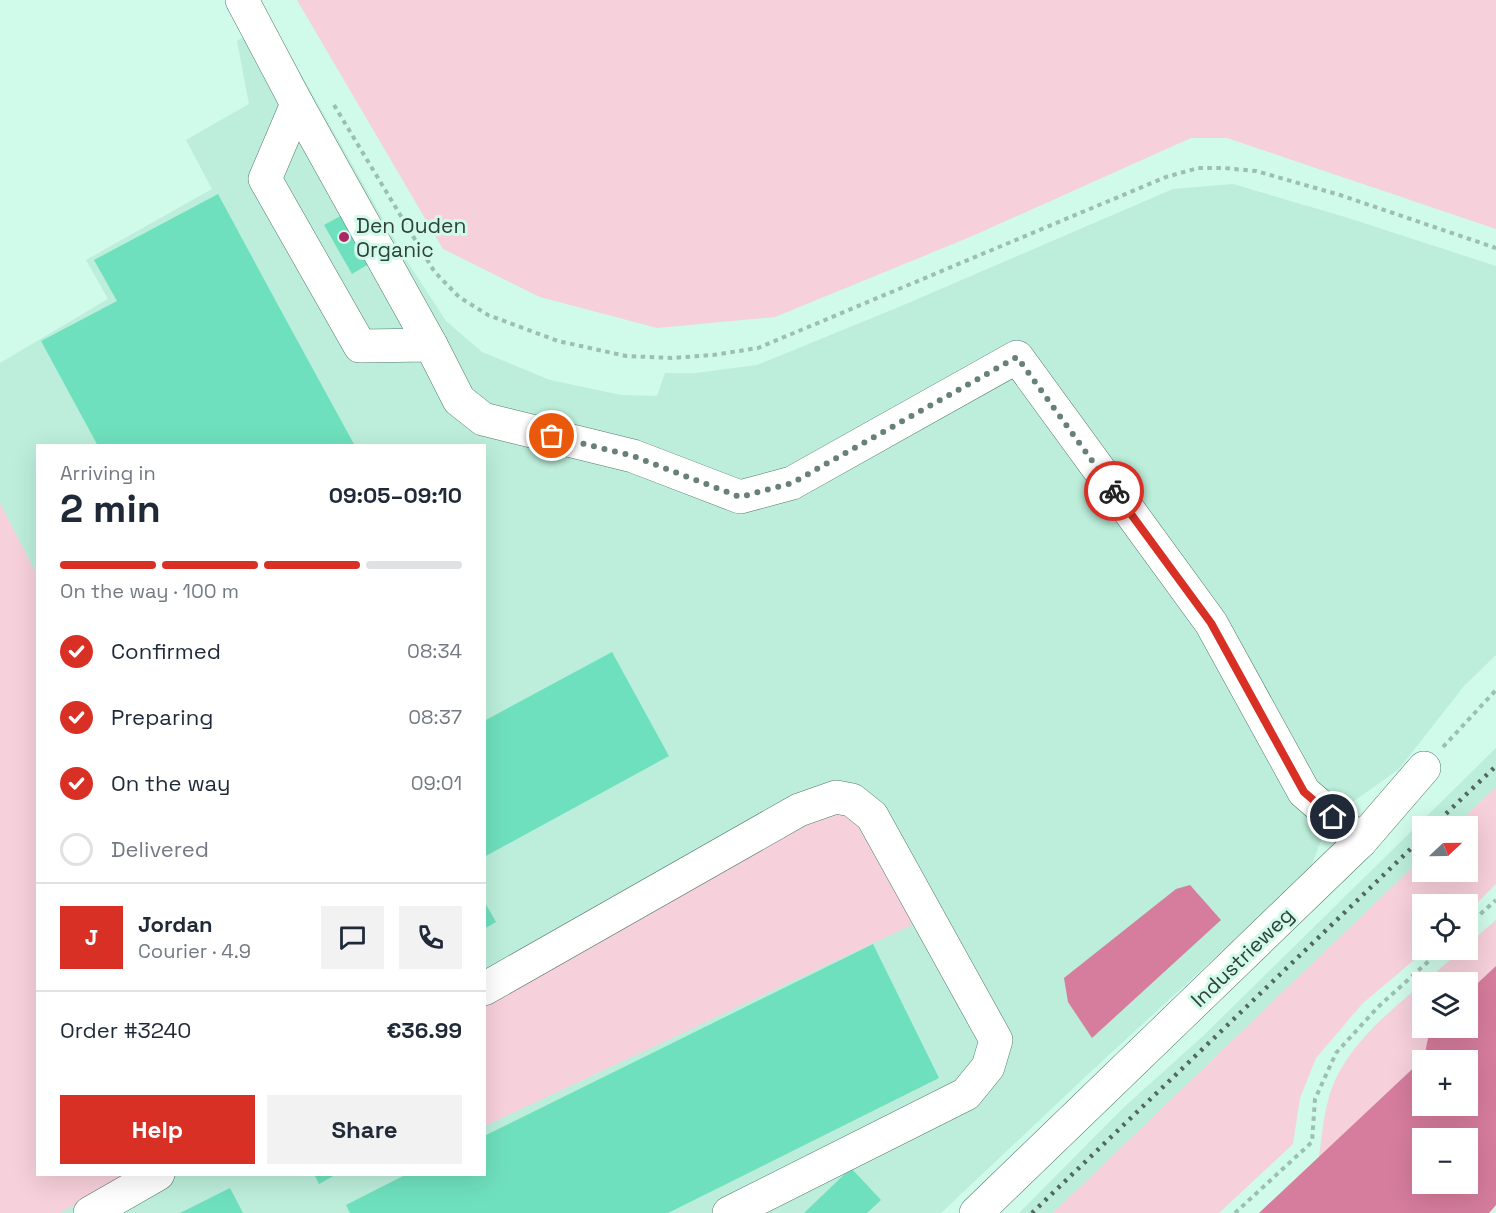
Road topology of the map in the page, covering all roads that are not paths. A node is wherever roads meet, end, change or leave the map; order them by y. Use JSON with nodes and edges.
{"nodes":[{"id":1,"x":242,"y":0,"type":"edge"},
{"id":2,"x":297,"y":104,"type":"junction"},
{"id":3,"x":430,"y":345,"type":"junction"},
{"id":4,"x":1425,"y":768,"type":"road end"},
{"id":5,"x":1361,"y":842,"type":"junction"},
{"id":6,"x":486,"y":988,"type":"edge"},
{"id":7,"x":155,"y":1176,"type":"edge"},
{"id":8,"x":90,"y":1213,"type":"edge"},
{"id":9,"x":729,"y":1213,"type":"edge"},
{"id":10,"x":976,"y":1213,"type":"edge"}],
"edges":[{"from":1,"to":2,"type":"street"},
{"from":2,"to":3,"type":"street"},
{"from":2,"to":3,"type":"street"},
{"from":3,"to":5,"type":"street"},
{"from":4,"to":5,"type":"street","name":"Industrieweg"},
{"from":5,"to":10,"type":"street","name":"Industrieweg"},
{"from":6,"to":9,"type":"street"},
{"from":7,"to":8,"type":"street"}]}
